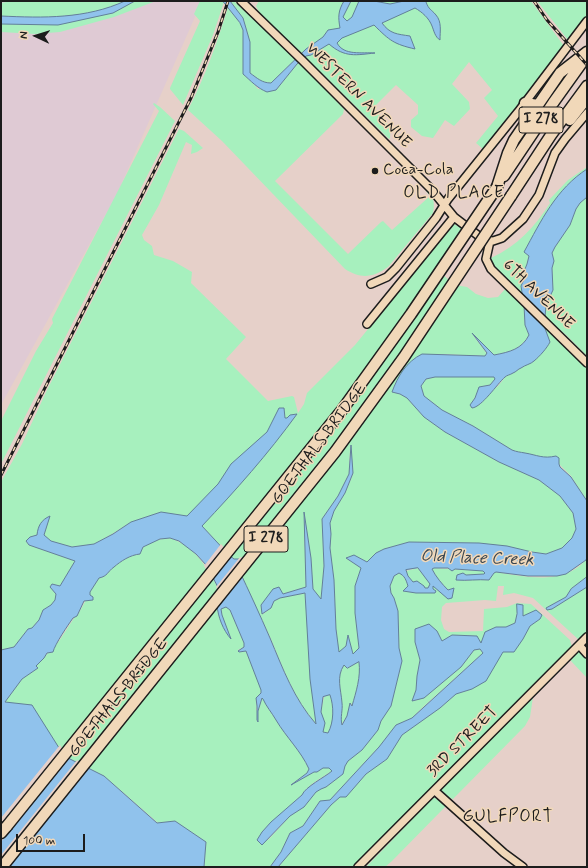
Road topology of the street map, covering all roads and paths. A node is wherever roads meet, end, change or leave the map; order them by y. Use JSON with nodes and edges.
{"nodes":[{"id":1,"x":241,"y":1,"type":"edge"},
{"id":2,"x":587,"y":21,"type":"edge"},
{"id":3,"x":587,"y":52,"type":"edge"},
{"id":4,"x":587,"y":55,"type":"edge"},
{"id":5,"x":587,"y":86,"type":"edge"},
{"id":6,"x":587,"y":98,"type":"edge"},
{"id":7,"x":525,"y":103,"type":"junction"},
{"id":8,"x":538,"y":104,"type":"junction"},
{"id":9,"x":587,"y":113,"type":"edge"},
{"id":10,"x":547,"y":142,"type":"junction"},
{"id":11,"x":497,"y":187,"type":"junction"},
{"id":12,"x":444,"y":206,"type":"junction"},
{"id":13,"x":454,"y":216,"type":"junction"},
{"id":14,"x":490,"y":241,"type":"junction"},
{"id":15,"x":371,"y":284,"type":"dead end"},
{"id":16,"x":367,"y":324,"type":"dead end"},
{"id":17,"x":587,"y":363,"type":"edge"},
{"id":18,"x":587,"y":637,"type":"edge"},
{"id":19,"x":579,"y":645,"type":"junction"},
{"id":20,"x":587,"y":654,"type":"edge"},
{"id":21,"x":435,"y":791,"type":"junction"},
{"id":22,"x":1,"y":833,"type":"edge"},
{"id":23,"x":2,"y":867,"type":"edge"},
{"id":24,"x":358,"y":867,"type":"edge"},
{"id":25,"x":523,"y":867,"type":"edge"}],
"edges":[{"from":1,"to":12,"type":"street","name":"WESTERN AVENUE"},
{"from":2,"to":7,"type":"street"},
{"from":3,"to":8,"type":"highway"},
{"from":4,"to":11,"type":"highway","number":"I 278"},
{"from":5,"to":10,"type":"highway","number":"I 278"},
{"from":6,"to":10,"type":"highway"},
{"from":7,"to":8,"type":"highway"},
{"from":7,"to":12,"type":"street"},
{"from":8,"to":11,"type":"highway"},
{"from":9,"to":14,"type":"street"},
{"from":10,"to":23,"type":"highway","name":"GOETHALS BRIDGE","number":"I 278","bridge":true},
{"from":11,"to":22,"type":"highway","name":"GOETHALS BRIDGE","number":"I 278","bridge":true},
{"from":12,"to":13,"type":"street","name":"WESTERN AVENUE"},
{"from":12,"to":15,"type":"street"},
{"from":13,"to":14,"type":"street","name":"WESTERN AVENUE"},
{"from":13,"to":16,"type":"street"},
{"from":14,"to":17,"type":"street","name":"6TH AVENUE"},
{"from":18,"to":19,"type":"street","name":"3RD STREET"},
{"from":19,"to":20,"type":"street"},
{"from":19,"to":21,"type":"street","name":"3RD STREET"},
{"from":21,"to":24,"type":"street","name":"3RD STREET"},
{"from":21,"to":25,"type":"street"}]}
